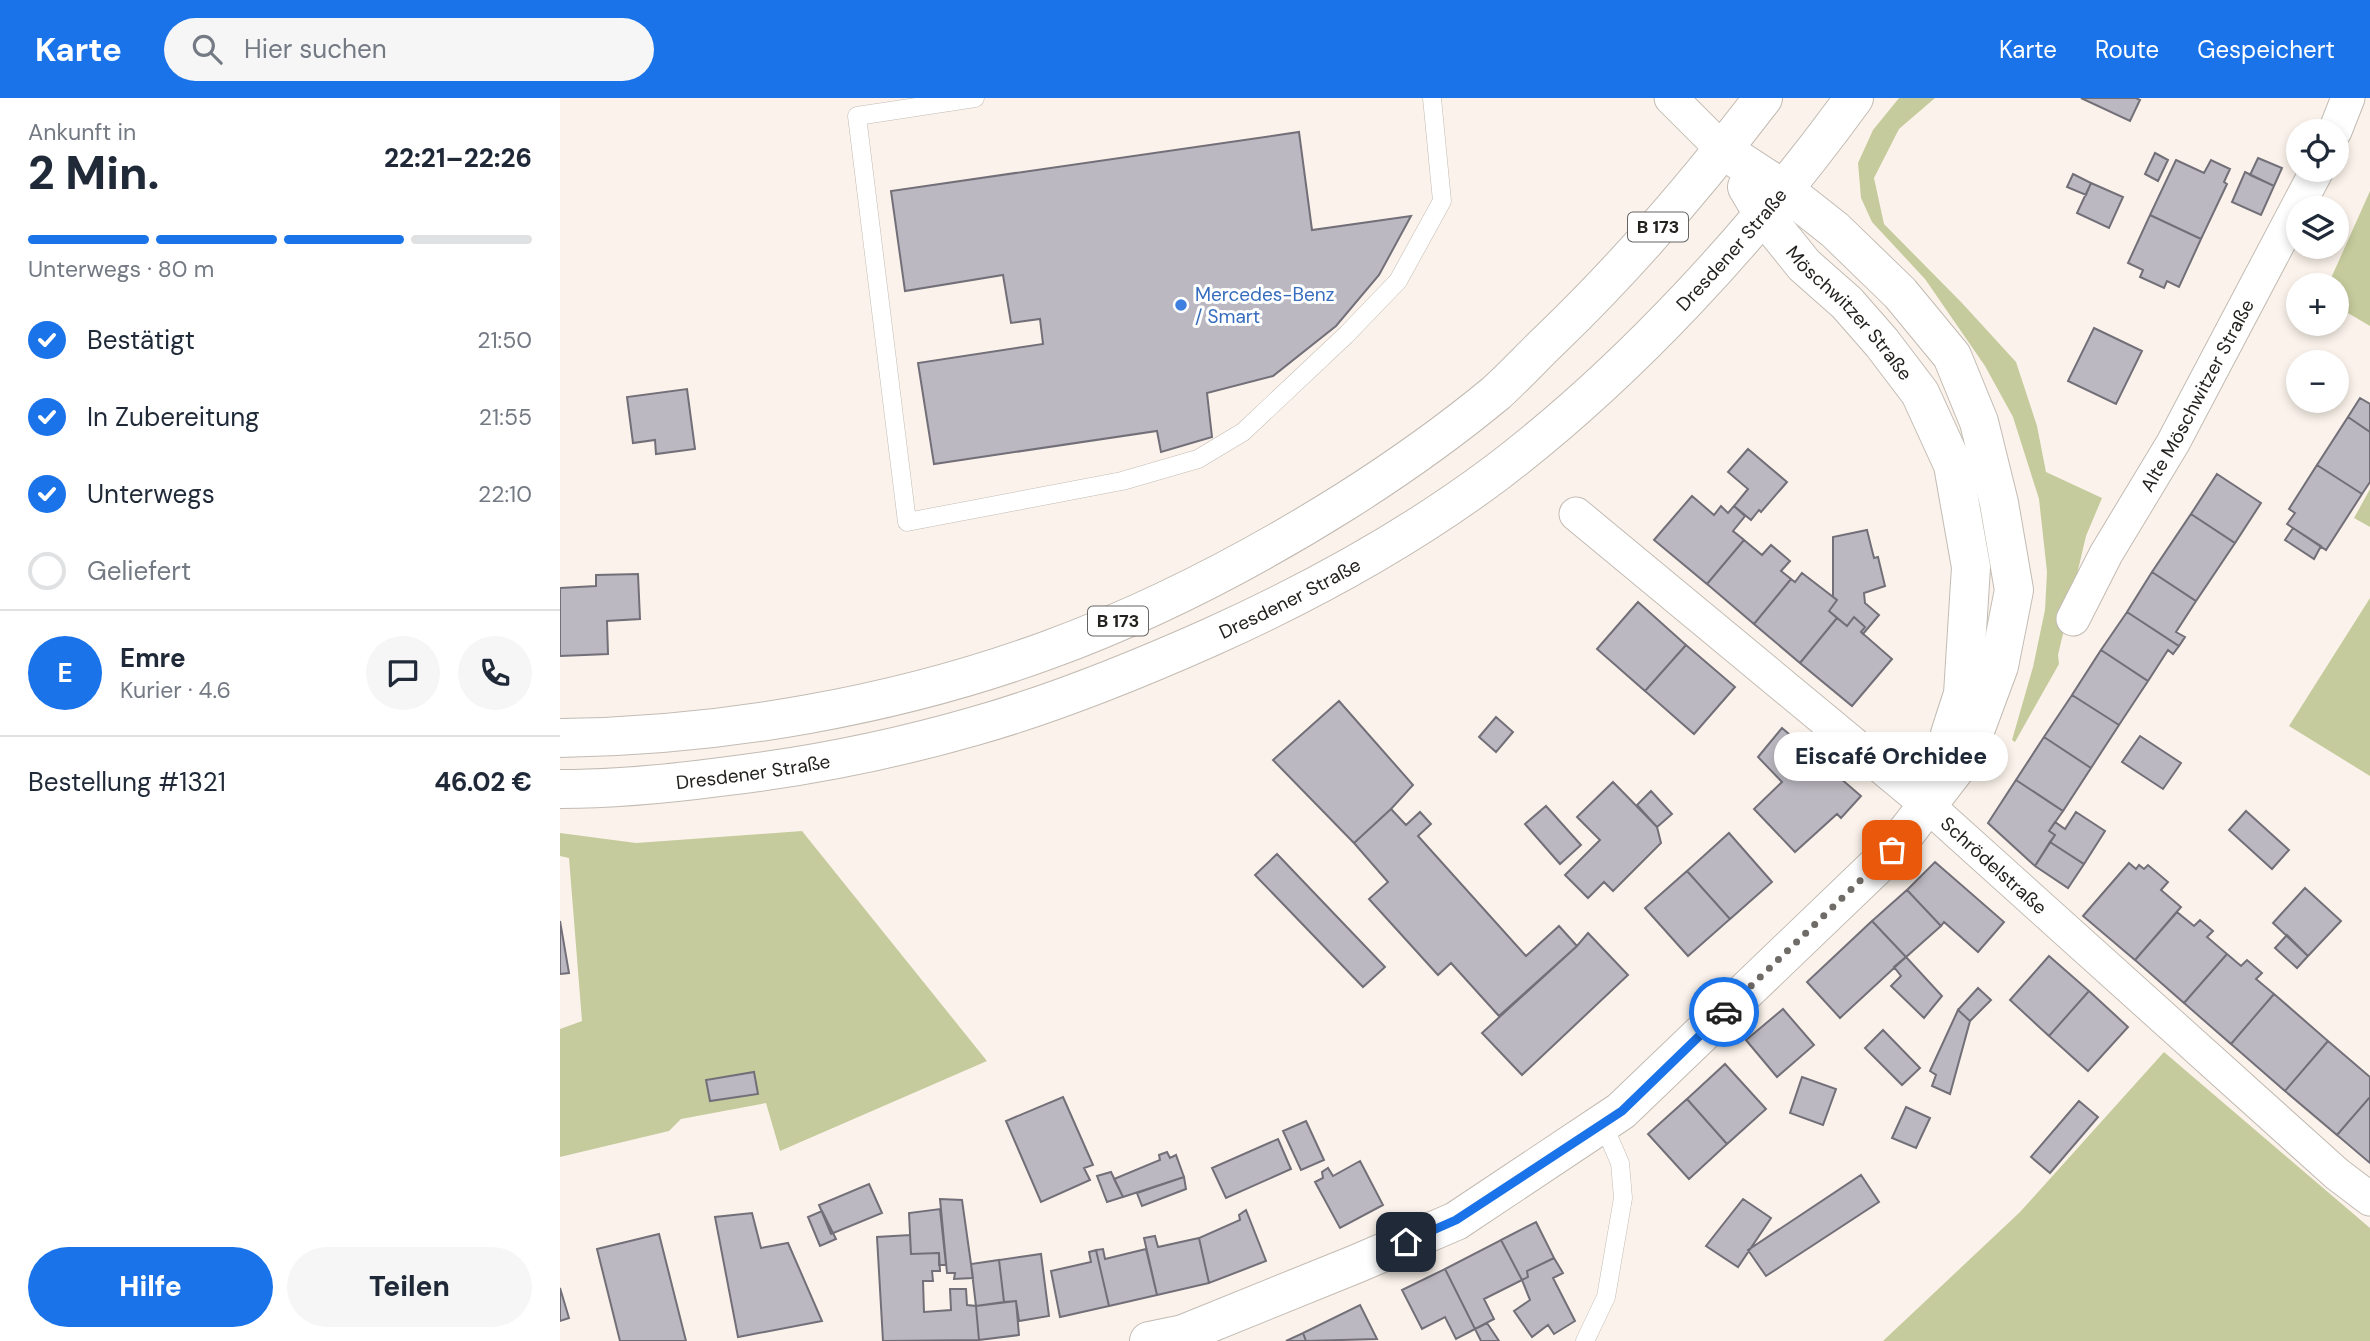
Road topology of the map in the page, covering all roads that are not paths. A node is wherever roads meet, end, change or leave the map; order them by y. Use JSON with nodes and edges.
{"nodes":[{"id":1,"x":975,"y":98,"type":"edge"},
{"id":2,"x":1432,"y":98,"type":"edge"},
{"id":3,"x":1671,"y":98,"type":"edge"},
{"id":4,"x":1763,"y":98,"type":"edge"},
{"id":5,"x":1854,"y":98,"type":"edge"},
{"id":6,"x":2348,"y":98,"type":"edge"},
{"id":7,"x":2340,"y":119,"type":"edge"},
{"id":8,"x":1724,"y":150,"type":"junction"},
{"id":9,"x":2311,"y":182,"type":"edge"},
{"id":10,"x":1773,"y":201,"type":"junction"},
{"id":11,"x":1576,"y":514,"type":"dead end"},
{"id":12,"x":2073,"y":619,"type":"dead end"},
{"id":13,"x":560,"y":738,"type":"edge"},
{"id":14,"x":560,"y":789,"type":"edge"},
{"id":15,"x":1926,"y":804,"type":"junction"},
{"id":16,"x":1603,"y":1124,"type":"junction"},
{"id":17,"x":2370,"y":1199,"type":"edge"},
{"id":18,"x":1172,"y":1339,"type":"edge"},
{"id":19,"x":1585,"y":1341,"type":"edge"}],
"edges":[{"from":1,"to":2,"type":"lane"},
{"from":3,"to":8,"type":"street"},
{"from":4,"to":8,"type":"main road","number":"B 173"},
{"from":5,"to":10,"type":"main road","name":"Dresdener Straße","number":"B 173"},
{"from":6,"to":7,"type":"street"},
{"from":8,"to":10,"type":"main road"},
{"from":8,"to":13,"type":"main road","number":"B 173"},
{"from":9,"to":12,"type":"street","name":"Alte Möschwitzer Straße"},
{"from":10,"to":14,"type":"main road","name":"Dresdener Straße","number":"B 173"},
{"from":10,"to":15,"type":"main road"},
{"from":11,"to":15,"type":"street","name":"Schrödelstraße"},
{"from":15,"to":16,"type":"main road"},
{"from":15,"to":17,"type":"street","name":"Schrödelstraße"},
{"from":16,"to":18,"type":"main road"},
{"from":16,"to":19,"type":"lane"}]}
